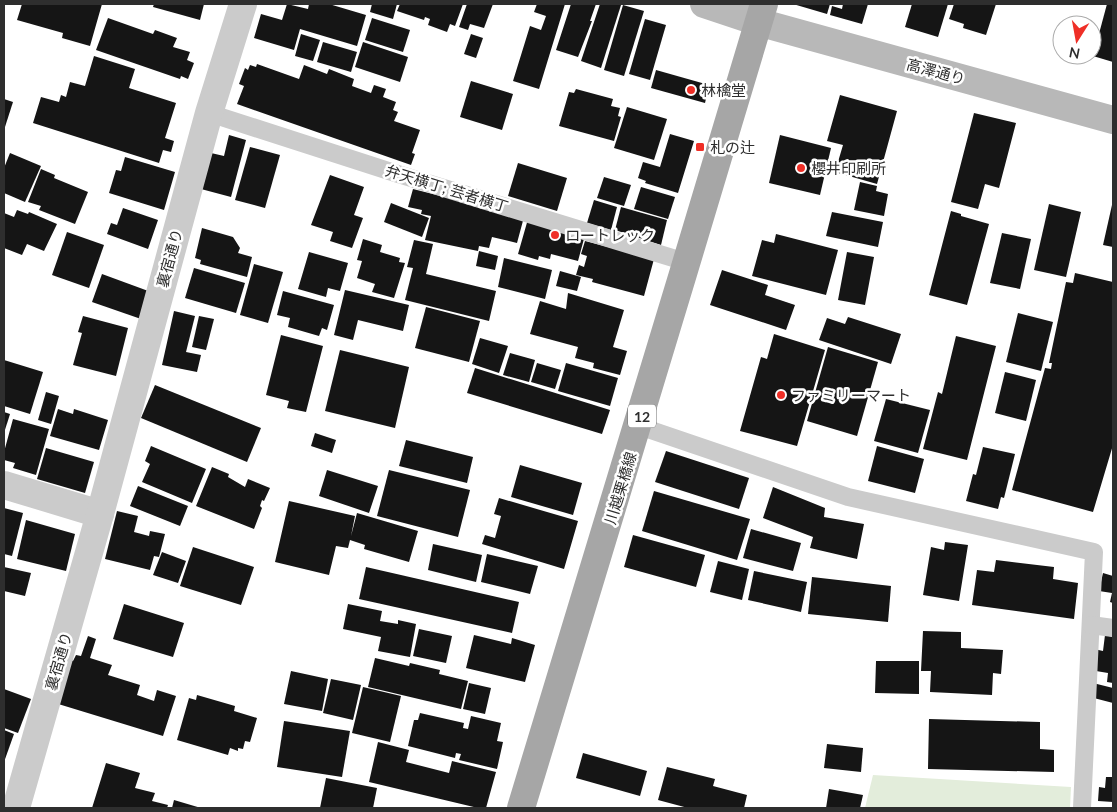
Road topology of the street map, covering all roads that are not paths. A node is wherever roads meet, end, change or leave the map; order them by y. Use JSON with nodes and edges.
{"nodes":[{"id":1,"x":243,"y":4,"type":"edge"},
{"id":2,"x":704,"y":4,"type":"edge"},
{"id":3,"x":761,"y":13,"type":"edge"},
{"id":4,"x":209,"y":112,"type":"junction"},
{"id":5,"x":1113,"y":120,"type":"edge"},
{"id":6,"x":686,"y":262,"type":"junction"},
{"id":7,"x":639,"y":426,"type":"junction"},
{"id":8,"x":4,"y":485,"type":"edge"},
{"id":9,"x":100,"y":514,"type":"junction"},
{"id":10,"x":1091,"y":625,"type":"junction"},
{"id":11,"x":1113,"y":628,"type":"edge"},
{"id":12,"x":16,"y":808,"type":"edge"},
{"id":13,"x":521,"y":808,"type":"edge"},
{"id":14,"x":1082,"y":808,"type":"edge"}],
"edges":[{"from":1,"to":4,"type":"street","name":"裏宿通り"},
{"from":2,"to":3,"type":"street","name":"高澤通り"},
{"from":3,"to":5,"type":"street","name":"高澤通り"},
{"from":3,"to":6,"type":"main road","name":"川越栗橋線","number":"12"},
{"from":4,"to":6,"type":"lane","name":"弁天横丁; 芸者横丁"},
{"from":4,"to":9,"type":"street","name":"裏宿通り"},
{"from":6,"to":7,"type":"main road","name":"川越栗橋線","number":"12"},
{"from":7,"to":10,"type":"lane"},
{"from":7,"to":13,"type":"main road","name":"川越栗橋線","number":"12"},
{"from":8,"to":9,"type":"street"},
{"from":9,"to":12,"type":"street","name":"裏宿通り"},
{"from":10,"to":11,"type":"lane"},
{"from":10,"to":14,"type":"lane"}]}
